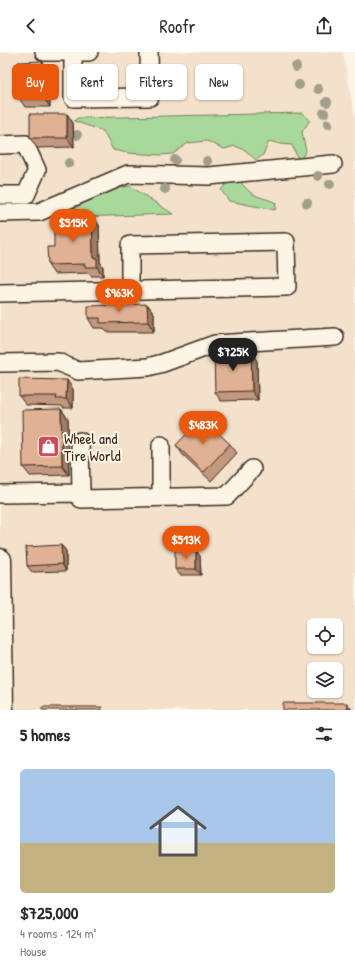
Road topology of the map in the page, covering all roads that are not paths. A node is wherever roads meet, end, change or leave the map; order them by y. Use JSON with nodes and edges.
{"nodes":[{"id":1,"x":44,"y":52,"type":"edge"},
{"id":2,"x":73,"y":52,"type":"edge"},
{"id":3,"x":89,"y":52,"type":"edge"},
{"id":4,"x":150,"y":52,"type":"edge"},
{"id":5,"x":0,"y":145,"type":"edge"},
{"id":6,"x":333,"y":164,"type":"dead end"},
{"id":7,"x":0,"y":195,"type":"edge"},
{"id":8,"x":0,"y":213,"type":"edge"},
{"id":9,"x":130,"y":291,"type":"junction"},
{"id":10,"x":0,"y":293,"type":"edge"},
{"id":11,"x":335,"y":337,"type":"dead end"},
{"id":12,"x":0,"y":362,"type":"edge"},
{"id":13,"x":80,"y":441,"type":"dead end"},
{"id":14,"x":161,"y":445,"type":"dead end"},
{"id":15,"x":252,"y":469,"type":"dead end"},
{"id":16,"x":81,"y":493,"type":"junction"},
{"id":17,"x":0,"y":494,"type":"edge"},
{"id":18,"x":161,"y":497,"type":"junction"},
{"id":19,"x":0,"y":560,"type":"edge"},
{"id":20,"x":0,"y":629,"type":"edge"},
{"id":21,"x":2,"y":710,"type":"edge"}],
"edges":[{"from":1,"to":2,"type":"lane"},
{"from":2,"to":3,"type":"lane"},
{"from":2,"to":4,"type":"lane"},
{"from":5,"to":7,"type":"lane"},
{"from":6,"to":8,"type":"lane"},
{"from":9,"to":9,"type":"lane"},
{"from":9,"to":10,"type":"lane"},
{"from":11,"to":12,"type":"lane"},
{"from":13,"to":16,"type":"lane"},
{"from":14,"to":18,"type":"lane"},
{"from":15,"to":18,"type":"lane"},
{"from":16,"to":17,"type":"lane"},
{"from":16,"to":18,"type":"lane"},
{"from":19,"to":20,"type":"main road"},
{"from":20,"to":21,"type":"main road"}]}
